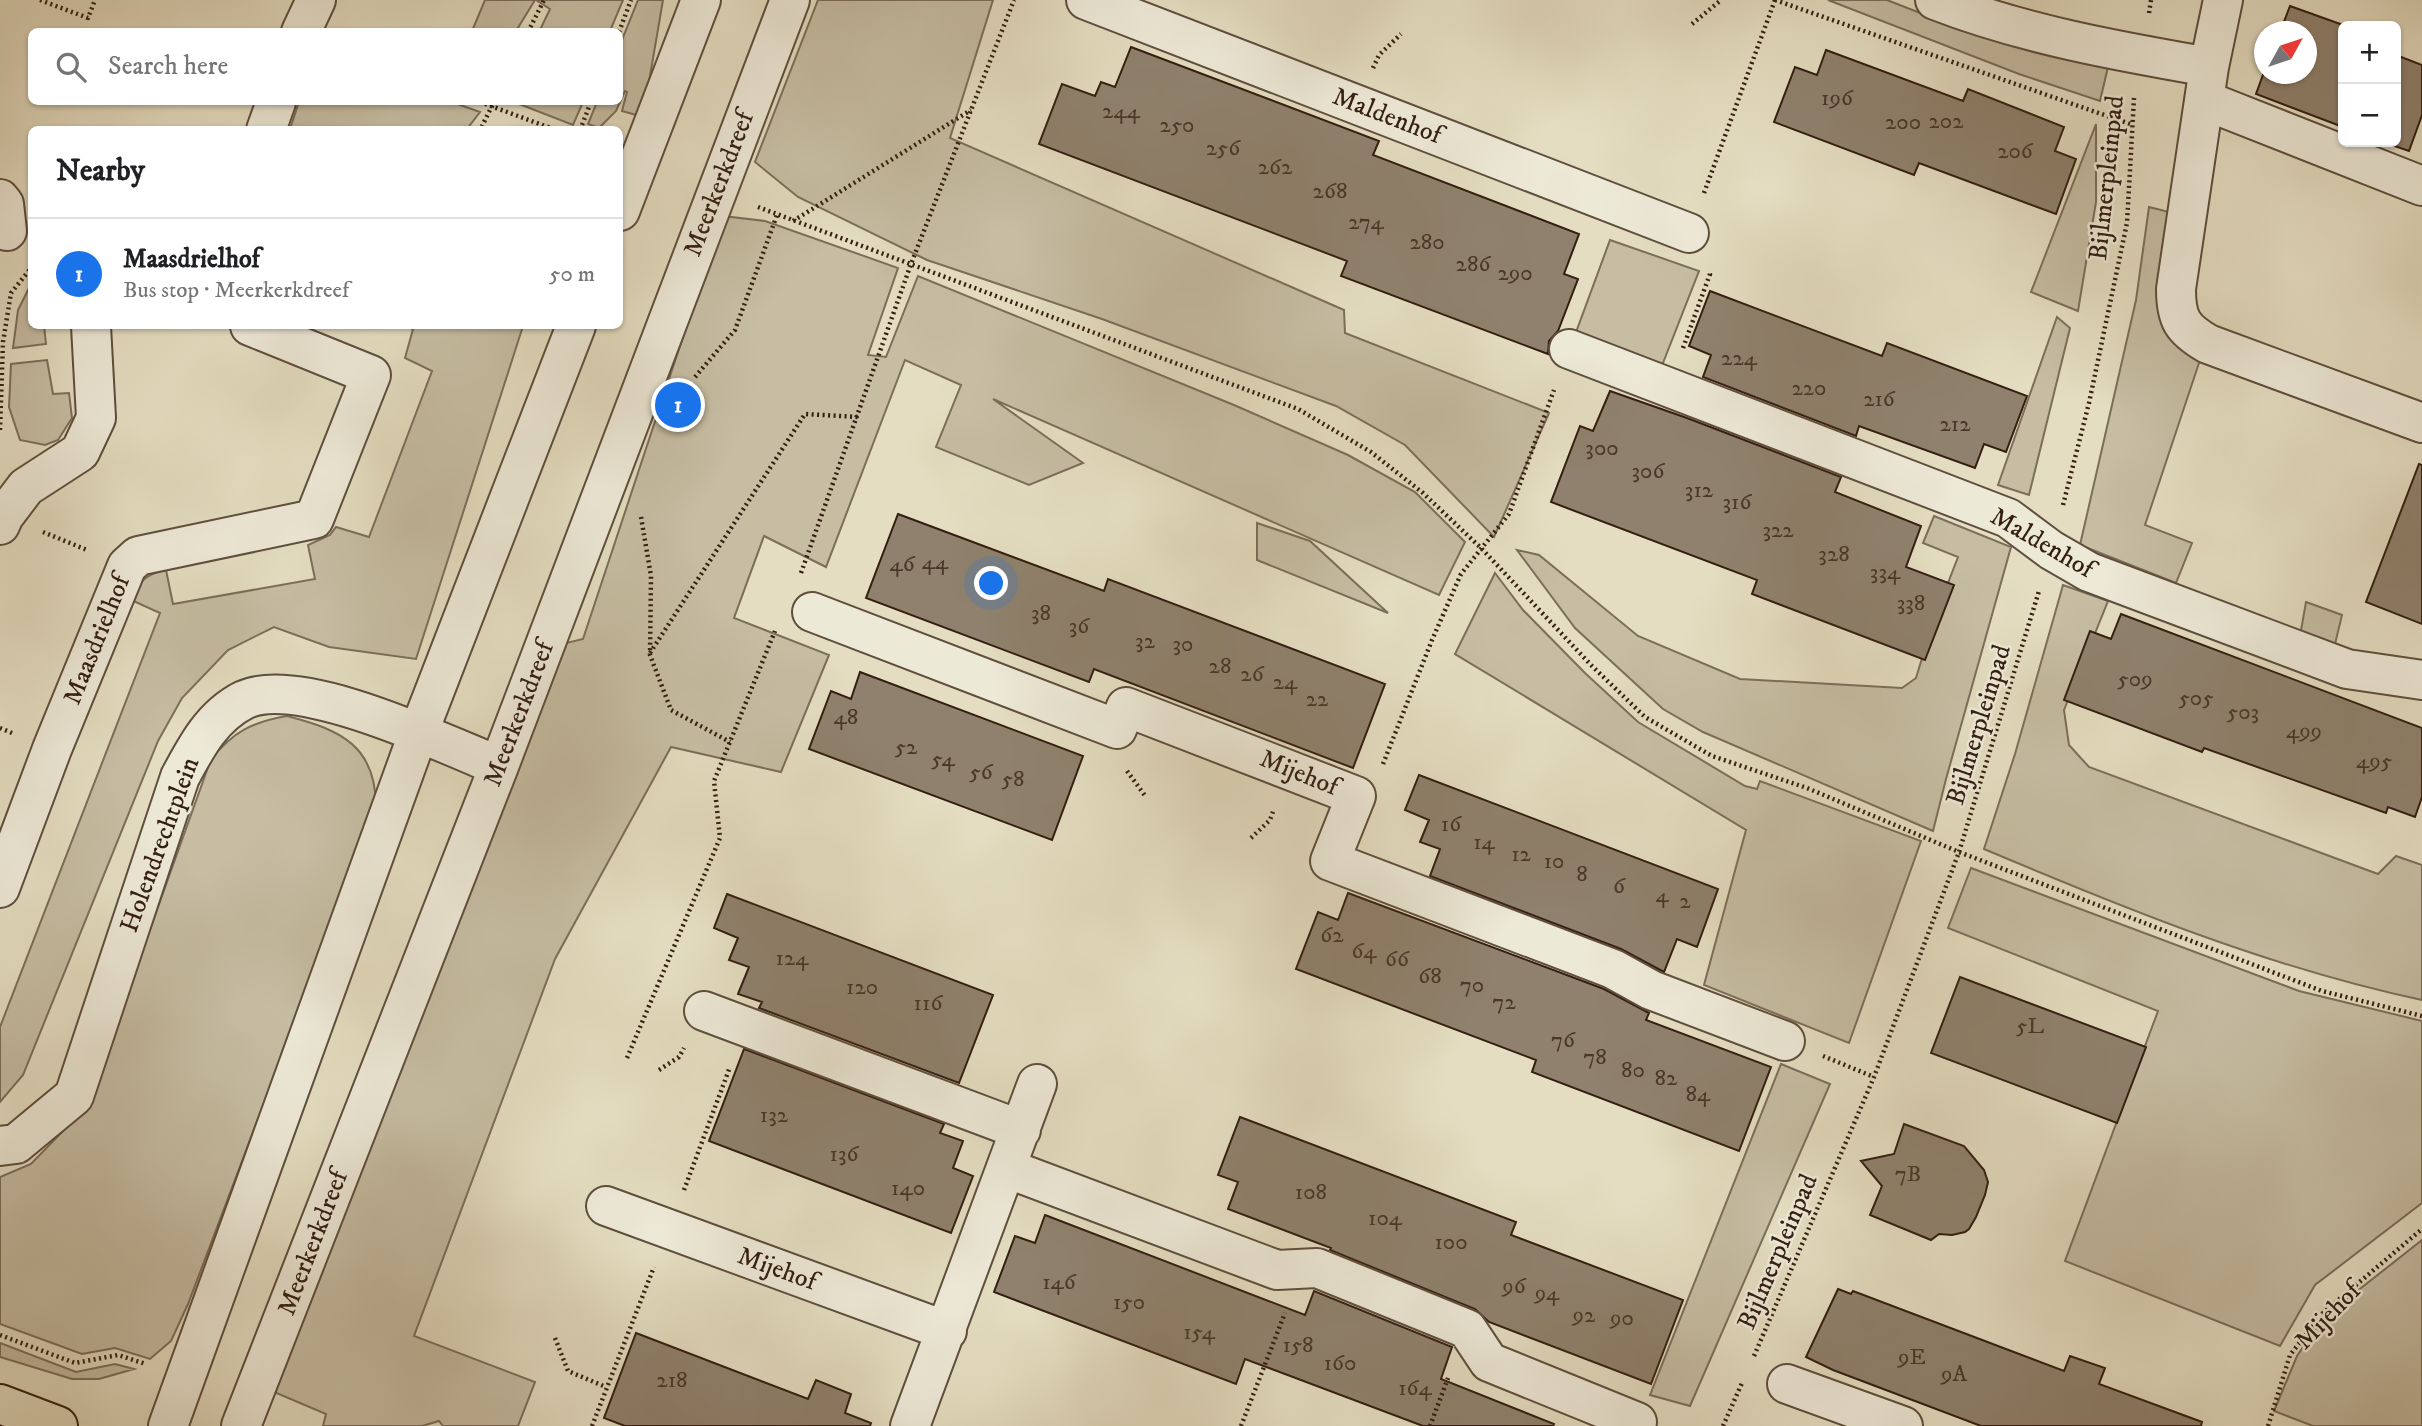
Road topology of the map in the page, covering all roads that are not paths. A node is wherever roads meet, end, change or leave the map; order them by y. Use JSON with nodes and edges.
{"nodes":[{"id":1,"x":316,"y":0,"type":"edge"},
{"id":2,"x":701,"y":0,"type":"edge"},
{"id":3,"x":790,"y":0,"type":"edge"},
{"id":4,"x":1086,"y":0,"type":"edge"},
{"id":5,"x":1935,"y":0,"type":"edge"},
{"id":6,"x":2223,"y":0,"type":"edge"},
{"id":7,"x":303,"y":28,"type":"edge"},
{"id":8,"x":2207,"y":83,"type":"junction"},
{"id":9,"x":275,"y":105,"type":"edge"},
{"id":10,"x":267,"y":126,"type":"edge"},
{"id":11,"x":2422,"y":186,"type":"edge"},
{"id":12,"x":623,"y":203,"type":"edge"},
{"id":13,"x":1689,"y":233,"type":"road end"},
{"id":14,"x":91,"y":329,"type":"edge"},
{"id":15,"x":257,"y":329,"type":"edge"},
{"id":16,"x":575,"y":329,"type":"edge"},
{"id":17,"x":1569,"y":349,"type":"road end"},
{"id":18,"x":2422,"y":423,"type":"edge"},
{"id":19,"x":2,"y":520,"type":"edge"},
{"id":20,"x":802,"y":605,"type":"road end"},
{"id":21,"x":2422,"y":680,"type":"edge"},
{"id":22,"x":418,"y":734,"type":"junction"},
{"id":23,"x":499,"y":766,"type":"junction"},
{"id":24,"x":0,"y":888,"type":"edge"},
{"id":25,"x":704,"y":1011,"type":"dead end"},
{"id":26,"x":1785,"y":1041,"type":"road end"},
{"id":27,"x":1037,"y":1084,"type":"dead end"},
{"id":28,"x":1021,"y":1130,"type":"junction"},
{"id":29,"x":0,"y":1146,"type":"edge"},
{"id":30,"x":1006,"y":1168,"type":"junction"},
{"id":31,"x":606,"y":1206,"type":"dead end"},
{"id":32,"x":947,"y":1331,"type":"junction"},
{"id":33,"x":1787,"y":1384,"type":"dead end"},
{"id":34,"x":0,"y":1404,"type":"edge"},
{"id":35,"x":1637,"y":1422,"type":"dead end"},
{"id":36,"x":58,"y":1426,"type":"edge"},
{"id":37,"x":168,"y":1426,"type":"edge"},
{"id":38,"x":241,"y":1426,"type":"edge"},
{"id":39,"x":910,"y":1426,"type":"edge"},
{"id":40,"x":1903,"y":1426,"type":"edge"}],
"edges":[{"from":1,"to":7,"type":"street"},
{"from":2,"to":12,"type":"street"},
{"from":3,"to":23,"type":"street","name":"Meerkerkdreef"},
{"from":4,"to":13,"type":"street","name":"Maldenhof"},
{"from":5,"to":8,"type":"street"},
{"from":6,"to":8,"type":"street"},
{"from":8,"to":11,"type":"street"},
{"from":8,"to":18,"type":"street"},
{"from":9,"to":10,"type":"street"},
{"from":14,"to":19,"type":"street"},
{"from":15,"to":24,"type":"street","name":"Maasdrielhof"},
{"from":16,"to":22,"type":"street"},
{"from":17,"to":21,"type":"street","name":"Maldenhof"},
{"from":20,"to":26,"type":"street","name":"Mijehof"},
{"from":22,"to":23,"type":"street","name":"Holendrechtplein"},
{"from":22,"to":29,"type":"street","name":"Holendrechtplein"},
{"from":22,"to":37,"type":"street"},
{"from":23,"to":38,"type":"street","name":"Meerkerkdreef"},
{"from":25,"to":28,"type":"street"},
{"from":27,"to":28,"type":"street"},
{"from":28,"to":30,"type":"street"},
{"from":30,"to":32,"type":"street"},
{"from":30,"to":35,"type":"street"},
{"from":31,"to":32,"type":"street","name":"Mijehof"},
{"from":32,"to":39,"type":"street"},
{"from":33,"to":40,"type":"street"},
{"from":34,"to":36,"type":"main road"}]}
